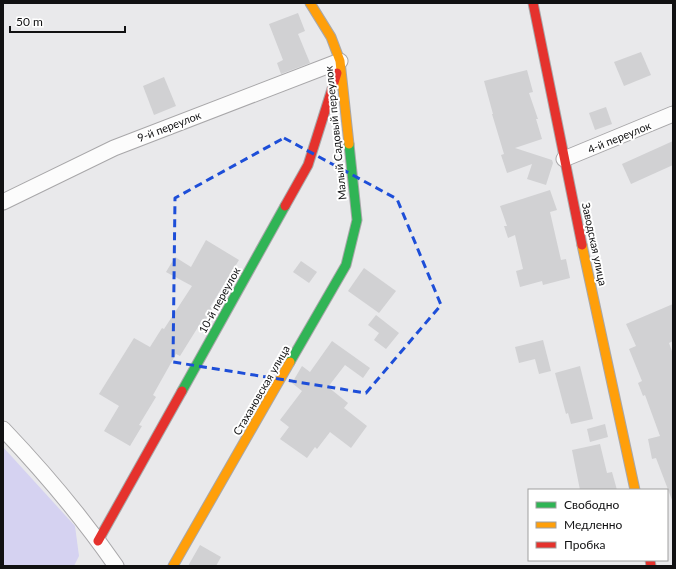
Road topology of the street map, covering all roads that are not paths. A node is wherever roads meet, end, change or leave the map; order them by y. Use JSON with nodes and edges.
{"nodes":[{"id":1,"x":310,"y":3,"type":"edge"},
{"id":2,"x":533,"y":3,"type":"edge"},
{"id":3,"x":340,"y":61,"type":"junction"},
{"id":4,"x":673,"y":114,"type":"edge"},
{"id":5,"x":564,"y":159,"type":"junction"},
{"id":6,"x":3,"y":202,"type":"edge"},
{"id":7,"x":357,"y":220,"type":"joint"},
{"id":8,"x":3,"y":429,"type":"edge"},
{"id":9,"x":635,"y":489,"type":"edge"},
{"id":10,"x":98,"y":541,"type":"junction"},
{"id":11,"x":116,"y":566,"type":"edge"},
{"id":12,"x":173,"y":566,"type":"edge"}],
"edges":[{"from":1,"to":3,"type":"street","name":"Малый Садовый переулок"},
{"from":2,"to":5,"type":"street","name":"Заводская улица"},
{"from":3,"to":6,"type":"street","name":"9-й переулок"},
{"from":3,"to":7,"type":"street","name":"Малый Садовый переулок"},
{"from":3,"to":10,"type":"street","name":"10-й переулок"},
{"from":4,"to":5,"type":"street","name":"4-й переулок"},
{"from":5,"to":9,"type":"street","name":"Заводская улица"},
{"from":7,"to":12,"type":"street","name":"Стахановская улица"},
{"from":8,"to":10,"type":"street"},
{"from":10,"to":11,"type":"street"}]}
